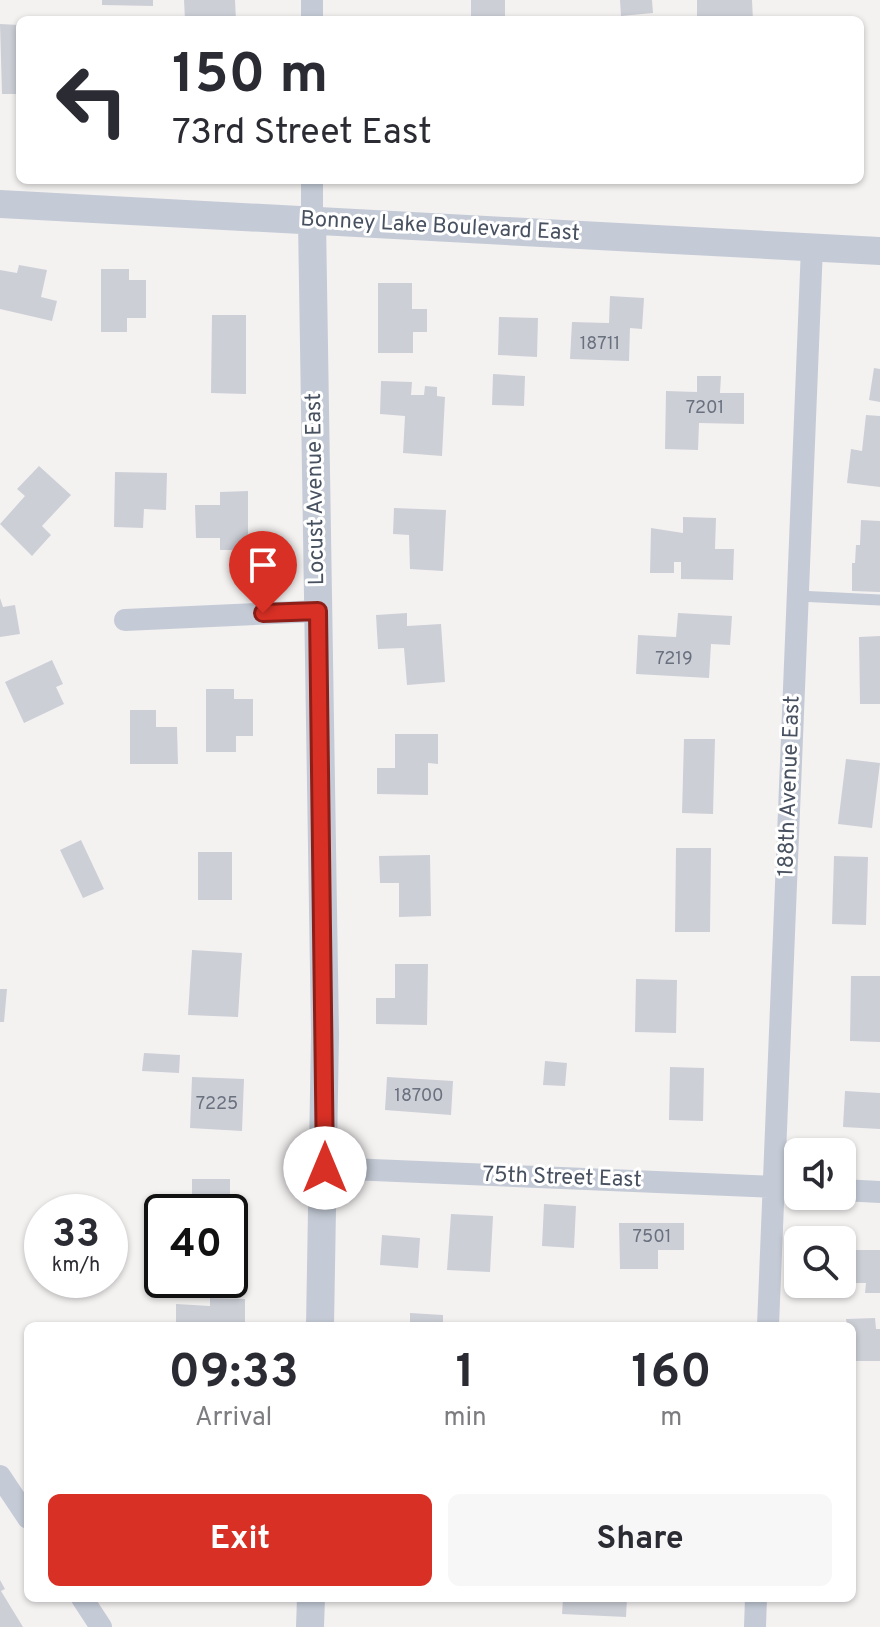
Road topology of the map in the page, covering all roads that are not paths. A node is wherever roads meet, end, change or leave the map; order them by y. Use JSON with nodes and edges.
{"nodes":[{"id":1,"x":312,"y":184,"type":"edge"},
{"id":2,"x":0,"y":204,"type":"edge"},
{"id":3,"x":312,"y":221,"type":"junction"},
{"id":4,"x":812,"y":247,"type":"junction"},
{"id":5,"x":880,"y":251,"type":"edge"},
{"id":6,"x":798,"y":596,"type":"junction"},
{"id":7,"x":880,"y":600,"type":"edge"},
{"id":8,"x":318,"y":611,"type":"junction"},
{"id":9,"x":125,"y":620,"type":"dead end"},
{"id":10,"x":325,"y":1168,"type":"junction"},
{"id":11,"x":773,"y":1187,"type":"junction"},
{"id":12,"x":784,"y":1187,"type":"edge"},
{"id":13,"x":856,"y":1191,"type":"edge"},
{"id":14,"x":880,"y":1192,"type":"edge"},
{"id":15,"x":320,"y":1322,"type":"edge"},
{"id":16,"x":768,"y":1322,"type":"edge"},
{"id":17,"x":0,"y":1476,"type":"edge"},
{"id":18,"x":24,"y":1512,"type":"edge"},
{"id":19,"x":85,"y":1602,"type":"edge"},
{"id":20,"x":311,"y":1602,"type":"edge"},
{"id":21,"x":756,"y":1602,"type":"edge"},
{"id":22,"x":101,"y":1627,"type":"edge"},
{"id":23,"x":310,"y":1627,"type":"edge"},
{"id":24,"x":755,"y":1627,"type":"edge"}],
"edges":[{"from":1,"to":3,"type":"street","name":"Locust Avenue East"},
{"from":2,"to":3,"type":"street","name":"Bonney Lake Boulevard East"},
{"from":3,"to":4,"type":"street","name":"Bonney Lake Boulevard East"},
{"from":3,"to":8,"type":"street","name":"Locust Avenue East"},
{"from":4,"to":5,"type":"street","name":"Bonney Lake Boulevard East"},
{"from":4,"to":6,"type":"street","name":"188th Avenue East"},
{"from":6,"to":7,"type":"lane"},
{"from":6,"to":11,"type":"street","name":"188th Avenue East"},
{"from":8,"to":9,"type":"street"},
{"from":8,"to":10,"type":"street","name":"Locust Avenue East"},
{"from":10,"to":11,"type":"street","name":"75th Street East"},
{"from":10,"to":15,"type":"street","name":"Locust Avenue East"},
{"from":11,"to":12,"type":"street","name":"75th Street East"},
{"from":11,"to":16,"type":"street","name":"188th Avenue East"},
{"from":13,"to":14,"type":"street"},
{"from":17,"to":18,"type":"street"},
{"from":19,"to":22,"type":"street"},
{"from":20,"to":23,"type":"street"},
{"from":21,"to":24,"type":"street"}]}
